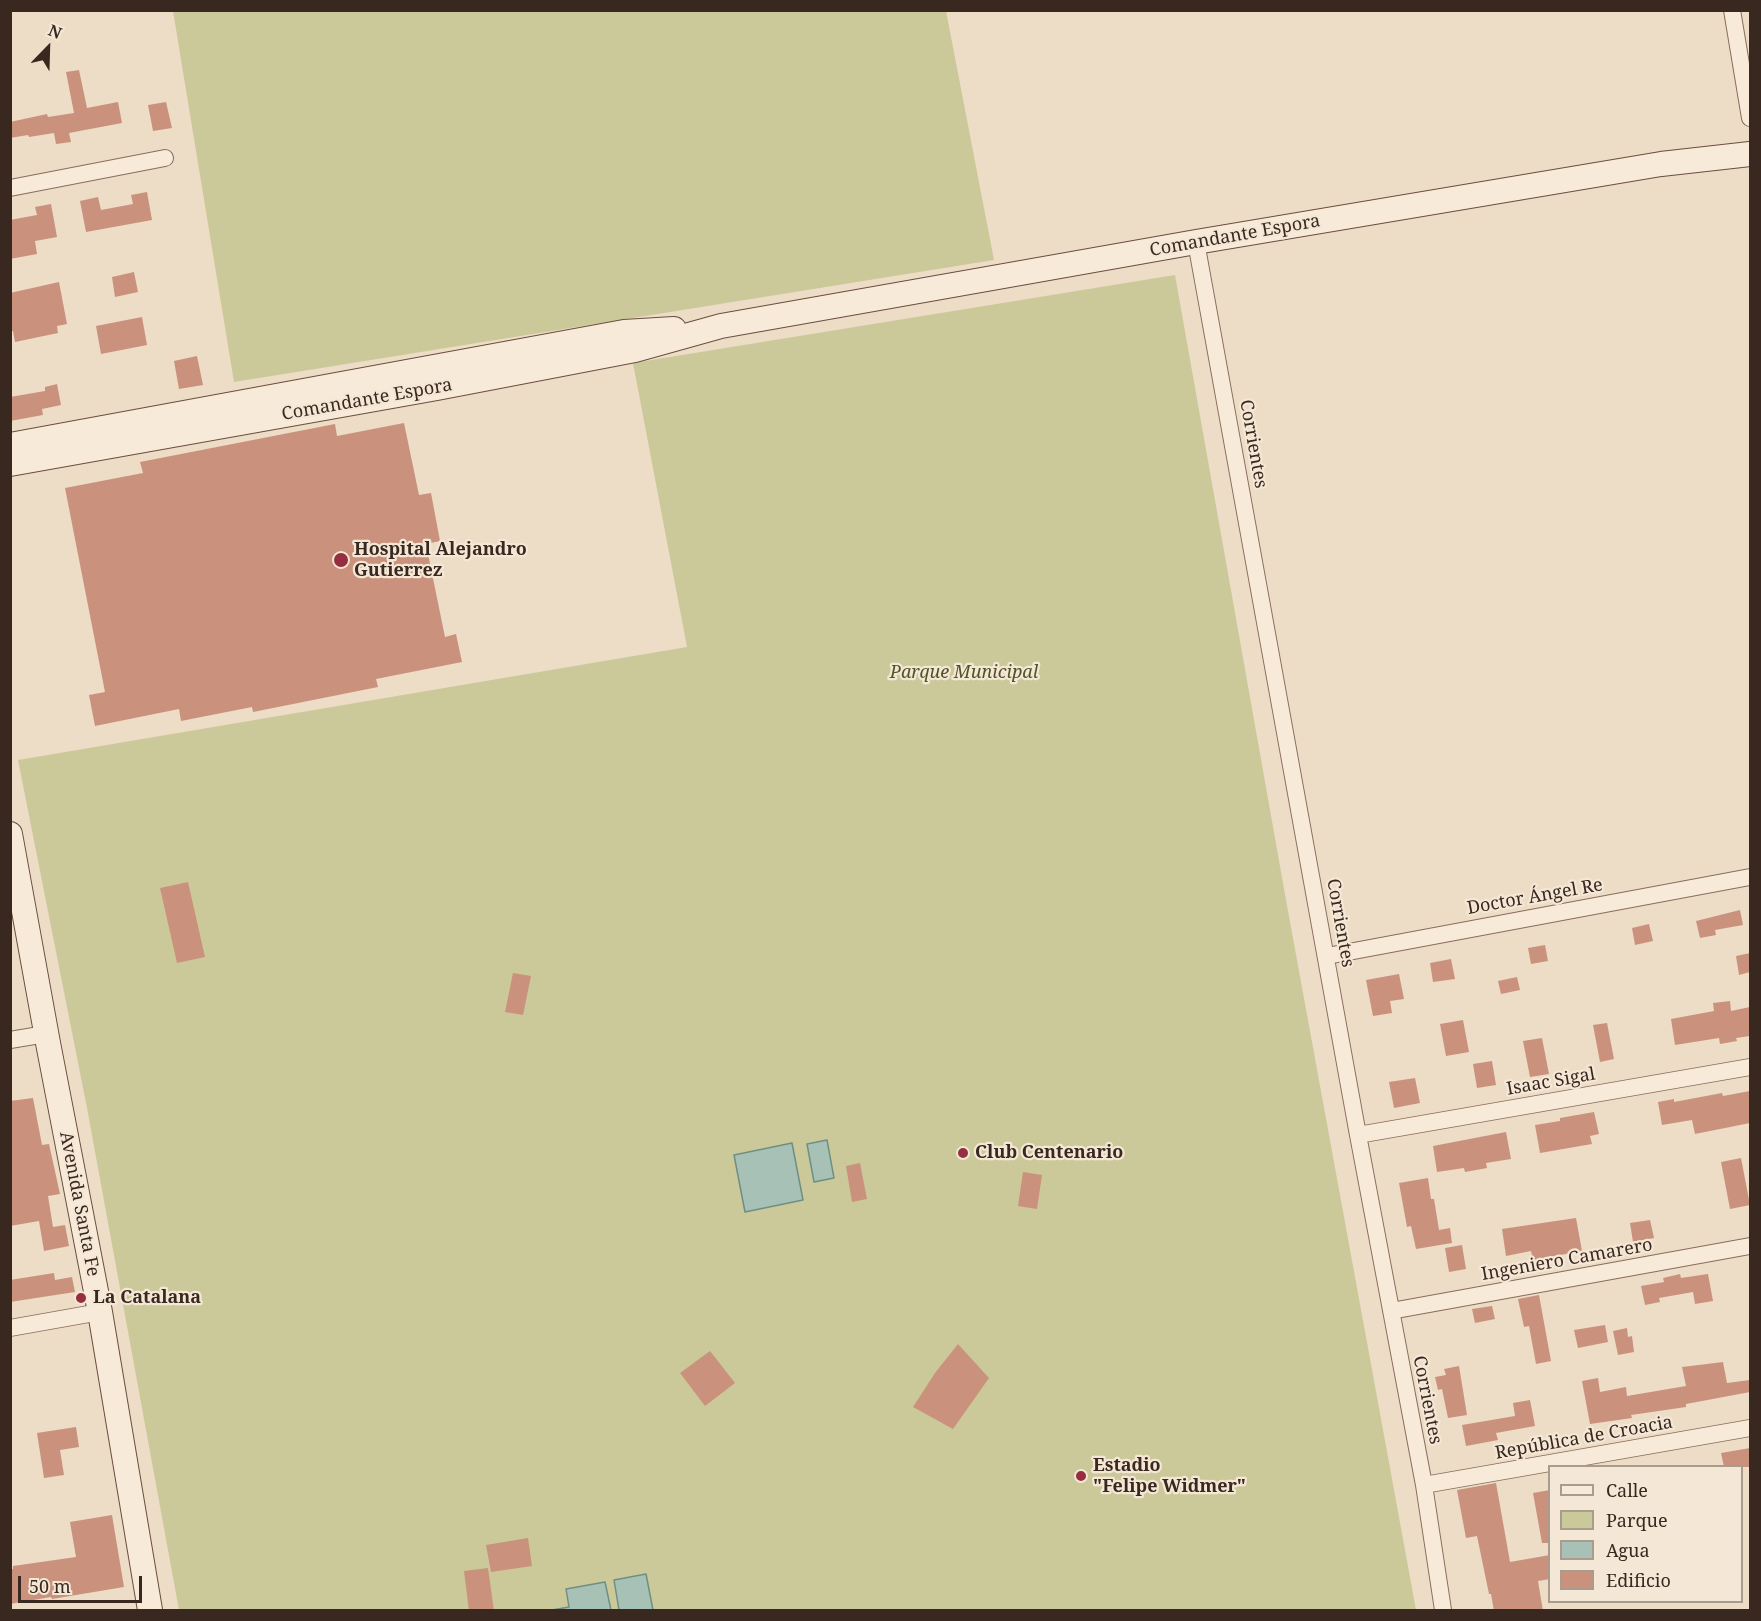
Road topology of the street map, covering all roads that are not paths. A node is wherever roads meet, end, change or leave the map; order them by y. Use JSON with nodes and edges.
{"nodes":[{"id":1,"x":1732,"y":10,"type":"edge"},
{"id":2,"x":1750,"y":118,"type":"edge"},
{"id":3,"x":1750,"y":154,"type":"edge"},
{"id":4,"x":165,"y":158,"type":"dead end"},
{"id":5,"x":10,"y":188,"type":"edge"},
{"id":6,"x":1196,"y":242,"type":"junction"},
{"id":7,"x":721,"y":326,"type":"junction"},
{"id":8,"x":10,"y":445,"type":"edge"},
{"id":9,"x":10,"y":464,"type":"edge"},
{"id":10,"x":10,"y":834,"type":"edge"},
{"id":11,"x":1750,"y":878,"type":"edge"},
{"id":12,"x":1327,"y":956,"type":"junction"},
{"id":13,"x":46,"y":1034,"type":"junction"},
{"id":14,"x":10,"y":1040,"type":"edge"},
{"id":15,"x":1750,"y":1067,"type":"edge"},
{"id":16,"x":1358,"y":1135,"type":"junction"},
{"id":17,"x":1750,"y":1246,"type":"edge"},
{"id":18,"x":1391,"y":1311,"type":"junction"},
{"id":19,"x":100,"y":1312,"type":"junction"},
{"id":20,"x":10,"y":1328,"type":"edge"},
{"id":21,"x":1750,"y":1428,"type":"edge"},
{"id":22,"x":1424,"y":1485,"type":"junction"},
{"id":23,"x":145,"y":1610,"type":"edge"},
{"id":24,"x":1443,"y":1611,"type":"edge"}],
"edges":[{"from":1,"to":2,"type":"street"},
{"from":3,"to":6,"type":"street","name":"Comandante Espora"},
{"from":4,"to":5,"type":"street"},
{"from":6,"to":7,"type":"street","name":"Comandante Espora"},
{"from":6,"to":12,"type":"street","name":"Corrientes"},
{"from":7,"to":8,"type":"street","name":"Comandante Espora"},
{"from":7,"to":9,"type":"street","name":"Comandante Espora"},
{"from":10,"to":13,"type":"street","name":"Avenida Santa Fe"},
{"from":11,"to":12,"type":"street","name":"Doctor Ángel Re"},
{"from":12,"to":16,"type":"street","name":"Corrientes"},
{"from":13,"to":14,"type":"street"},
{"from":13,"to":19,"type":"street","name":"Avenida Santa Fe"},
{"from":15,"to":16,"type":"street","name":"Isaac Sigal"},
{"from":16,"to":18,"type":"street","name":"Corrientes"},
{"from":17,"to":18,"type":"street","name":"Ingeniero Camarero"},
{"from":18,"to":22,"type":"street","name":"Corrientes"},
{"from":19,"to":20,"type":"street"},
{"from":19,"to":23,"type":"street","name":"Avenida Santa Fe"},
{"from":21,"to":22,"type":"street","name":"República de Croacia"},
{"from":22,"to":24,"type":"street","name":"Corrientes"}]}
